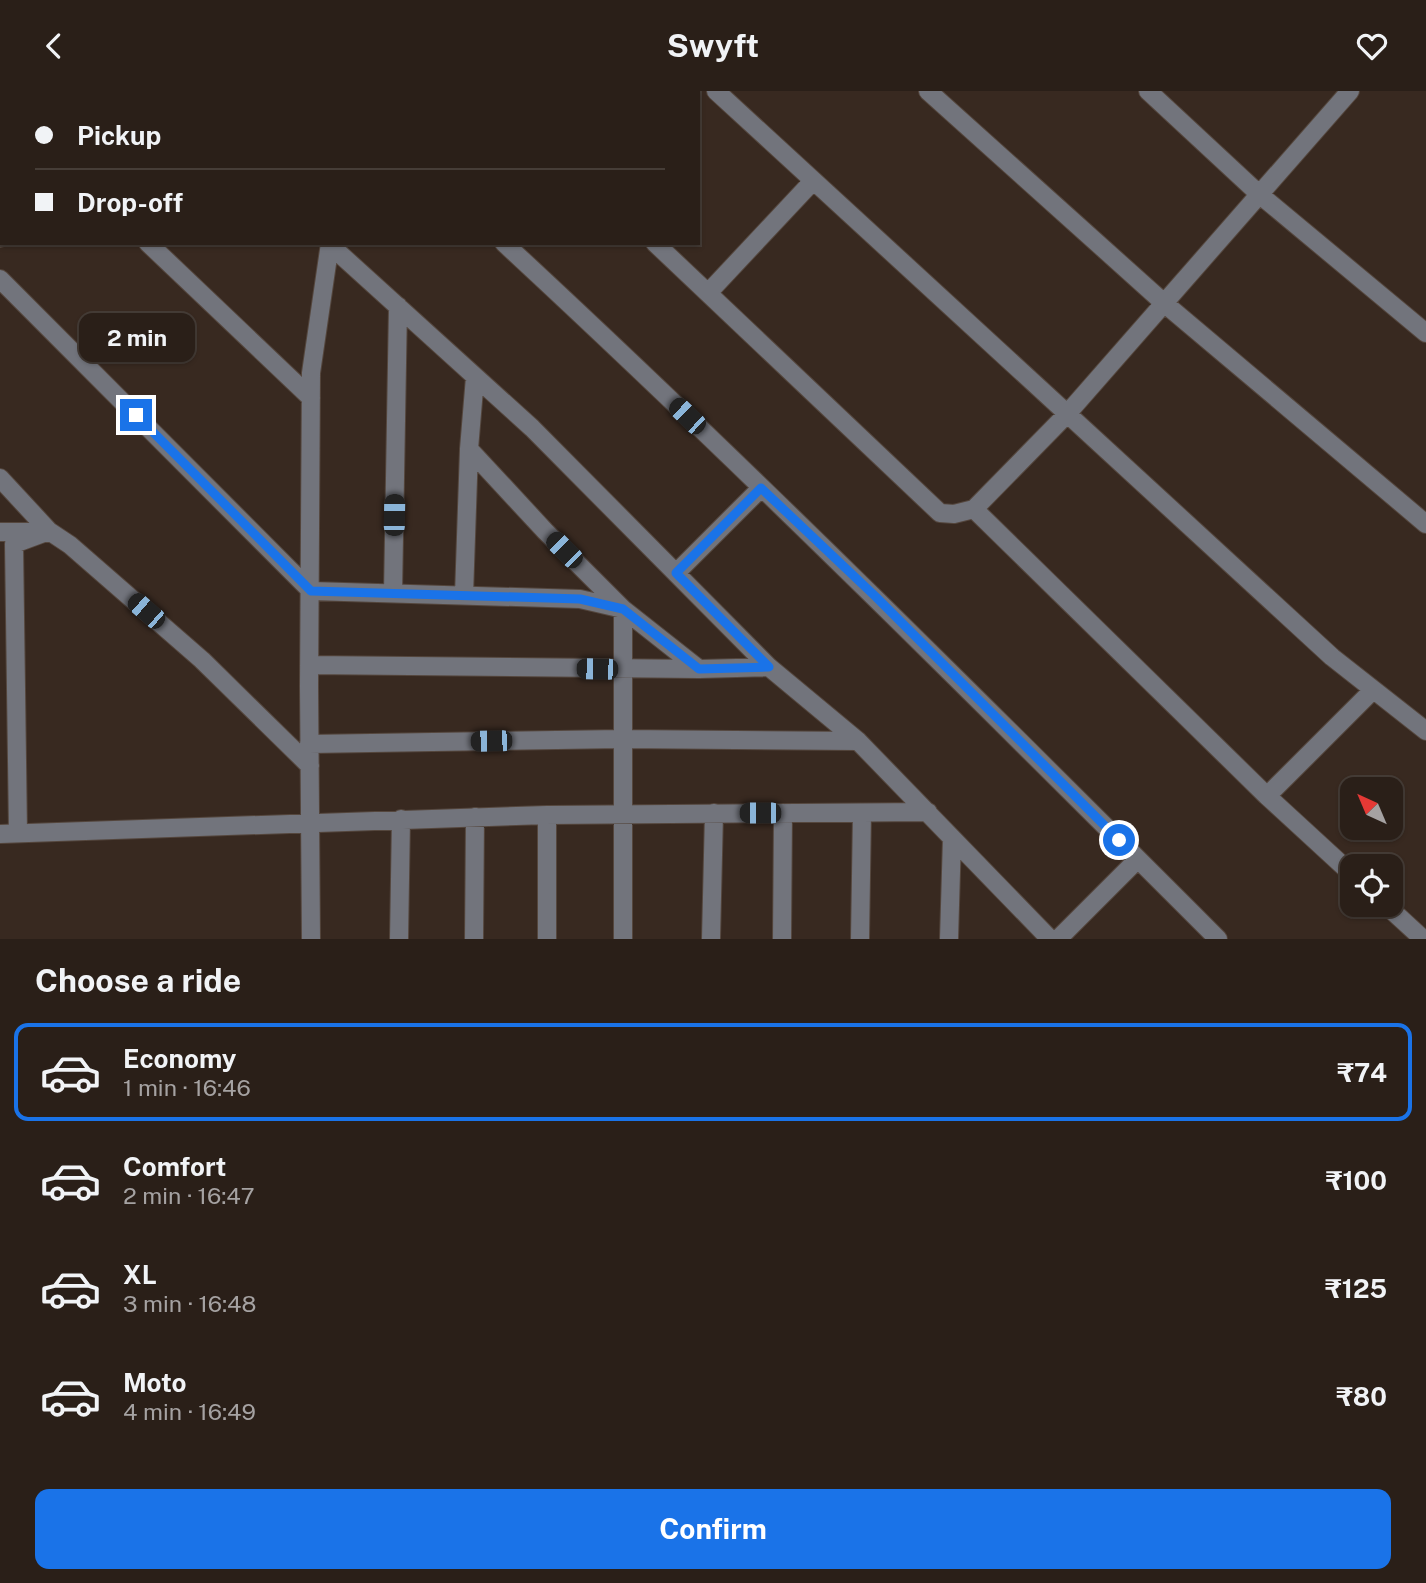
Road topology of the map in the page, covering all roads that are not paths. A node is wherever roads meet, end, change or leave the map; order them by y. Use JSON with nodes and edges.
{"nodes":[{"id":1,"x":928,"y":91,"type":"edge"},
{"id":2,"x":1148,"y":91,"type":"edge"},
{"id":3,"x":1350,"y":91,"type":"edge"},
{"id":4,"x":722,"y":93,"type":"edge"},
{"id":5,"x":813,"y":181,"type":"junction"},
{"id":6,"x":1259,"y":194,"type":"junction"},
{"id":7,"x":330,"y":245,"type":"edge"},
{"id":8,"x":331,"y":245,"type":"edge"},
{"id":9,"x":506,"y":245,"type":"edge"},
{"id":10,"x":657,"y":245,"type":"edge"},
{"id":11,"x":155,"y":246,"type":"edge"},
{"id":12,"x":0,"y":279,"type":"edge"},
{"id":13,"x":708,"y":293,"type":"junction"},
{"id":14,"x":1164,"y":303,"type":"junction"},
{"id":15,"x":398,"y":306,"type":"junction"},
{"id":16,"x":1426,"y":333,"type":"edge"},
{"id":17,"x":475,"y":377,"type":"junction"},
{"id":18,"x":311,"y":398,"type":"junction"},
{"id":19,"x":1067,"y":414,"type":"junction"},
{"id":20,"x":469,"y":449,"type":"junction"},
{"id":21,"x":0,"y":478,"type":"edge"},
{"id":22,"x":761,"y":488,"type":"junction"},
{"id":23,"x":974,"y":509,"type":"junction"},
{"id":24,"x":1426,"y":524,"type":"edge"},
{"id":25,"x":49,"y":531,"type":"junction"},
{"id":26,"x":0,"y":532,"type":"edge"},
{"id":27,"x":676,"y":573,"type":"junction"},
{"id":28,"x":311,"y":591,"type":"junction"},
{"id":29,"x":393,"y":593,"type":"junction"},
{"id":30,"x":464,"y":594,"type":"junction"},
{"id":31,"x":623,"y":609,"type":"junction"},
{"id":32,"x":309,"y":665,"type":"junction"},
{"id":33,"x":769,"y":667,"type":"junction"},
{"id":34,"x":623,"y":669,"type":"junction"},
{"id":35,"x":699,"y":669,"type":"junction"},
{"id":36,"x":1373,"y":690,"type":"junction"},
{"id":37,"x":1426,"y":730,"type":"edge"},
{"id":38,"x":621,"y":739,"type":"junction"},
{"id":39,"x":859,"y":741,"type":"junction"},
{"id":40,"x":309,"y":744,"type":"junction"},
{"id":41,"x":310,"y":766,"type":"junction"},
{"id":42,"x":1267,"y":796,"type":"junction"},
{"id":43,"x":928,"y":812,"type":"junction"},
{"id":44,"x":623,"y":813,"type":"junction"},
{"id":45,"x":714,"y":813,"type":"junction"},
{"id":46,"x":783,"y":813,"type":"junction"},
{"id":47,"x":862,"y":813,"type":"junction"},
{"id":48,"x":547,"y":815,"type":"junction"},
{"id":49,"x":475,"y":817,"type":"junction"},
{"id":50,"x":401,"y":819,"type":"junction"},
{"id":51,"x":310,"y":821,"type":"junction"},
{"id":52,"x":9,"y":833,"type":"edge"},
{"id":53,"x":953,"y":838,"type":"junction"},
{"id":54,"x":1138,"y":859,"type":"junction"},
{"id":55,"x":1340,"y":863,"type":"edge"},
{"id":56,"x":1399,"y":917,"type":"edge"},
{"id":57,"x":311,"y":939,"type":"edge"},
{"id":58,"x":400,"y":939,"type":"edge"},
{"id":59,"x":474,"y":939,"type":"edge"},
{"id":60,"x":547,"y":939,"type":"edge"},
{"id":61,"x":623,"y":939,"type":"edge"},
{"id":62,"x":711,"y":939,"type":"edge"},
{"id":63,"x":782,"y":939,"type":"edge"},
{"id":64,"x":860,"y":939,"type":"edge"},
{"id":65,"x":949,"y":939,"type":"edge"},
{"id":66,"x":1050,"y":939,"type":"edge"},
{"id":67,"x":1058,"y":939,"type":"edge"},
{"id":68,"x":1218,"y":939,"type":"edge"},
{"id":69,"x":1423,"y":939,"type":"edge"}],
"edges":[{"from":1,"to":14,"type":"street"},
{"from":2,"to":6,"type":"street"},
{"from":3,"to":6,"type":"street"},
{"from":4,"to":5,"type":"street"},
{"from":5,"to":13,"type":"street"},
{"from":5,"to":19,"type":"street"},
{"from":6,"to":14,"type":"street"},
{"from":6,"to":16,"type":"street"},
{"from":7,"to":18,"type":"street"},
{"from":8,"to":15,"type":"street"},
{"from":9,"to":22,"type":"street"},
{"from":10,"to":13,"type":"street"},
{"from":11,"to":18,"type":"street"},
{"from":12,"to":28,"type":"street"},
{"from":13,"to":23,"type":"street"},
{"from":14,"to":19,"type":"street"},
{"from":14,"to":24,"type":"street"},
{"from":15,"to":17,"type":"street"},
{"from":15,"to":29,"type":"street"},
{"from":17,"to":20,"type":"street"},
{"from":17,"to":27,"type":"street"},
{"from":18,"to":28,"type":"street"},
{"from":19,"to":23,"type":"street"},
{"from":19,"to":36,"type":"street"},
{"from":20,"to":30,"type":"street"},
{"from":20,"to":31,"type":"street"},
{"from":21,"to":25,"type":"street"},
{"from":22,"to":27,"type":"street"},
{"from":22,"to":54,"type":"street"},
{"from":23,"to":42,"type":"street"},
{"from":25,"to":26,"type":"street"},
{"from":25,"to":41,"type":"street"},
{"from":25,"to":52,"type":"street"},
{"from":27,"to":33,"type":"street"},
{"from":28,"to":29,"type":"street"},
{"from":28,"to":32,"type":"street"},
{"from":29,"to":30,"type":"street"},
{"from":30,"to":31,"type":"street"},
{"from":31,"to":34,"type":"street"},
{"from":31,"to":35,"type":"street"},
{"from":32,"to":34,"type":"street"},
{"from":32,"to":40,"type":"street"},
{"from":33,"to":35,"type":"street"},
{"from":33,"to":39,"type":"street"},
{"from":34,"to":35,"type":"street"},
{"from":34,"to":38,"type":"street"},
{"from":36,"to":37,"type":"street"},
{"from":36,"to":42,"type":"street"},
{"from":38,"to":39,"type":"street"},
{"from":38,"to":40,"type":"street"},
{"from":38,"to":44,"type":"street"},
{"from":39,"to":43,"type":"street"},
{"from":40,"to":41,"type":"street"},
{"from":41,"to":51,"type":"street"},
{"from":42,"to":55,"type":"street"},
{"from":43,"to":47,"type":"street"},
{"from":43,"to":53,"type":"street"},
{"from":44,"to":45,"type":"street"},
{"from":44,"to":48,"type":"street"},
{"from":44,"to":61,"type":"street"},
{"from":45,"to":46,"type":"street"},
{"from":45,"to":62,"type":"street"},
{"from":46,"to":47,"type":"street"},
{"from":46,"to":63,"type":"street"},
{"from":47,"to":64,"type":"street"},
{"from":48,"to":49,"type":"street"},
{"from":48,"to":60,"type":"street"},
{"from":49,"to":50,"type":"street"},
{"from":49,"to":59,"type":"street"},
{"from":50,"to":51,"type":"street"},
{"from":50,"to":58,"type":"street"},
{"from":51,"to":52,"type":"street"},
{"from":51,"to":57,"type":"street"},
{"from":53,"to":65,"type":"street"},
{"from":53,"to":66,"type":"street"},
{"from":54,"to":67,"type":"street"},
{"from":54,"to":68,"type":"street"},
{"from":56,"to":69,"type":"street"}]}
